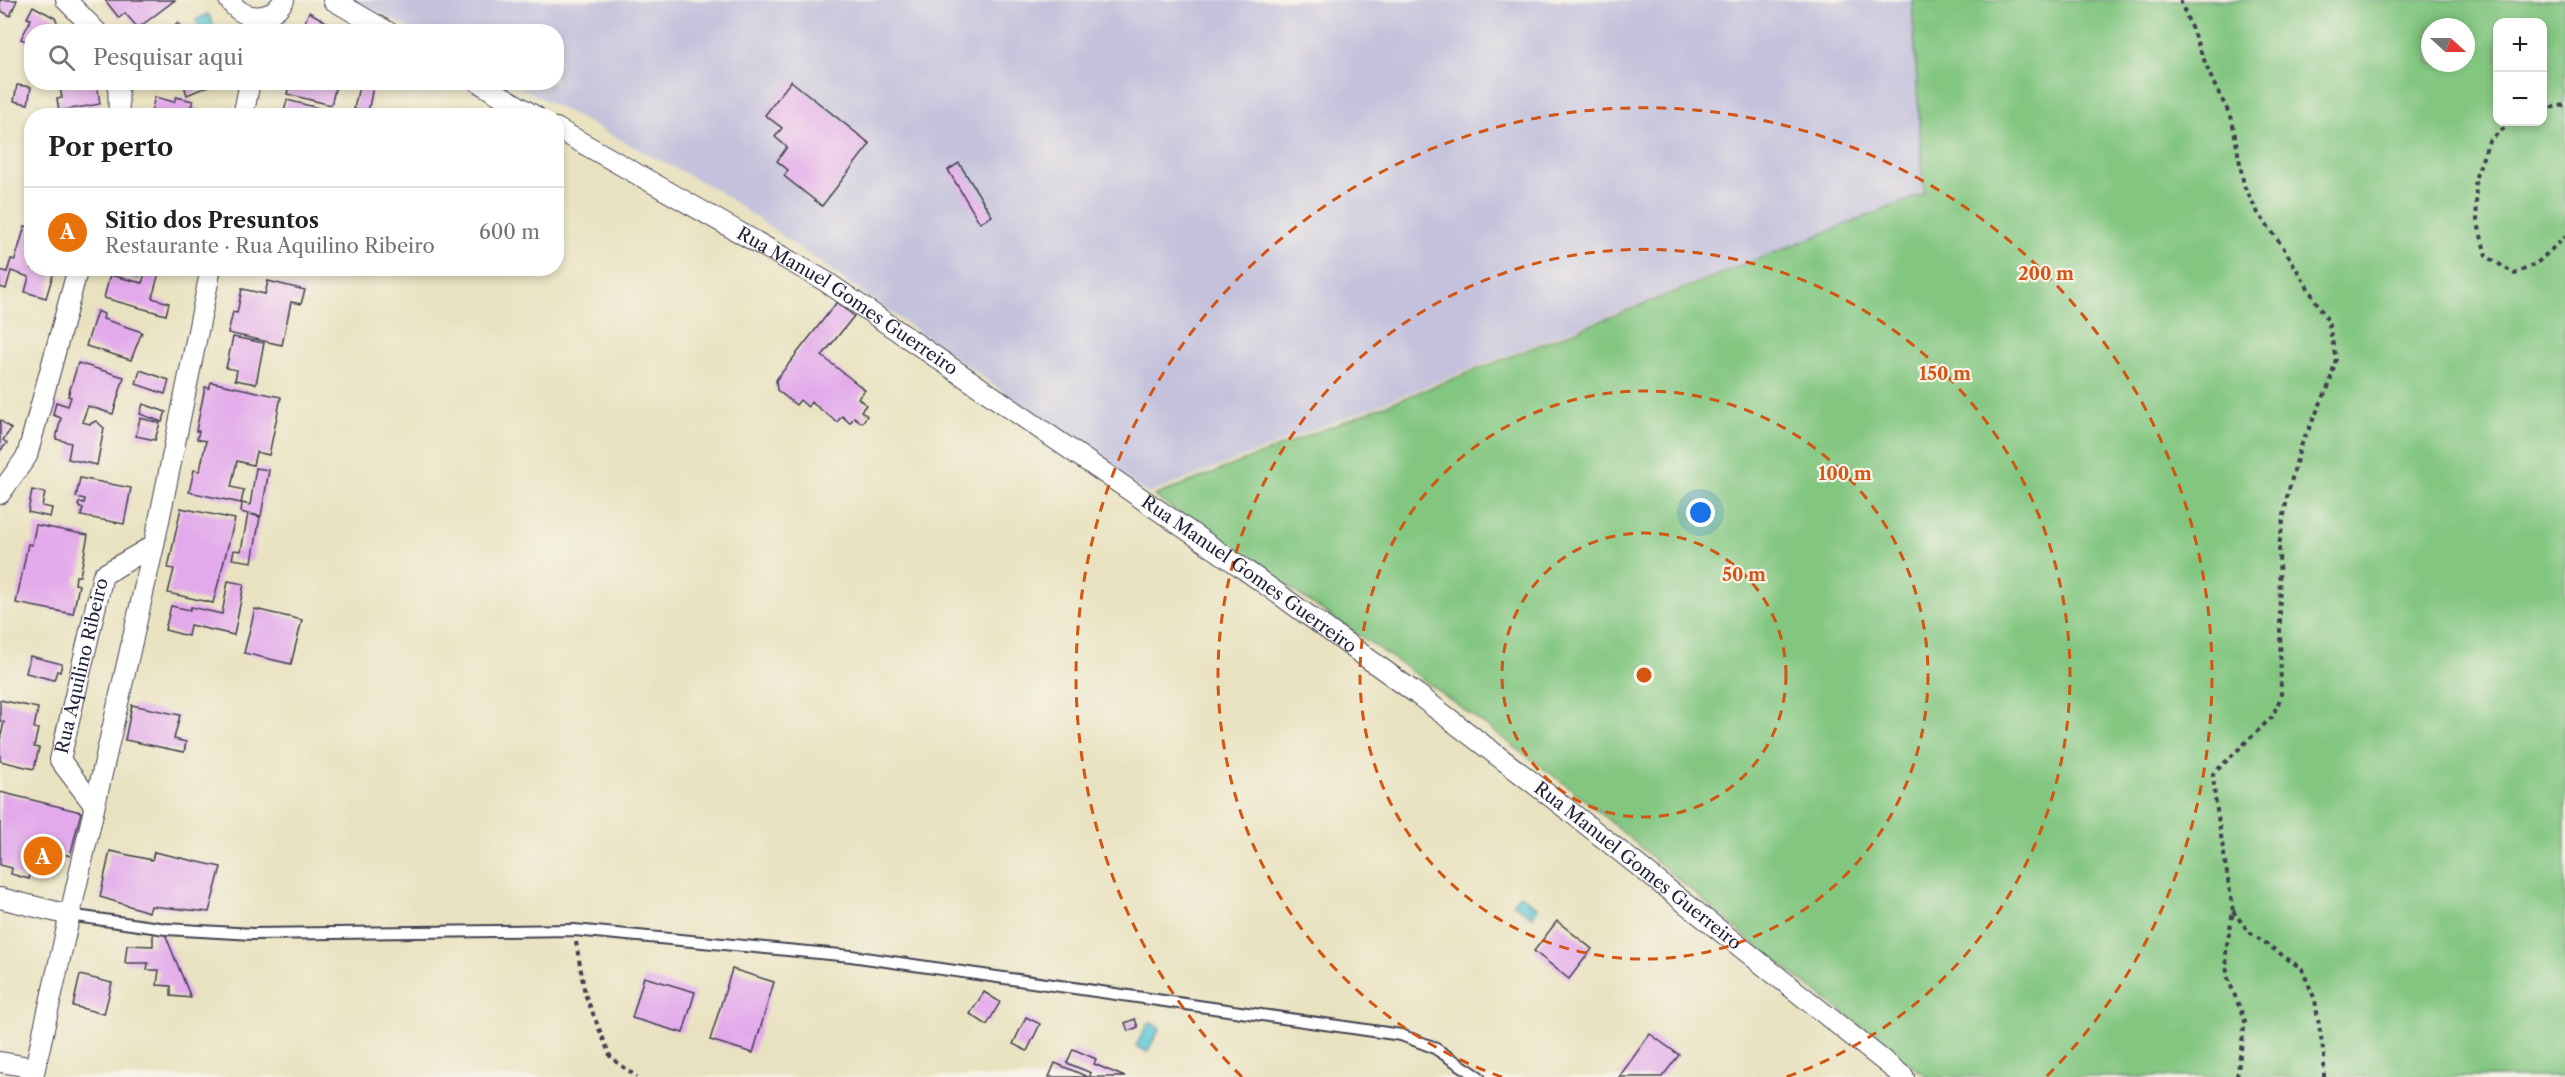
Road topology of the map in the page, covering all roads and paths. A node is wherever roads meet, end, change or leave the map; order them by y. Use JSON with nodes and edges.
{"nodes":[{"id":1,"x":66,"y":0,"type":"edge"},
{"id":2,"x":333,"y":0,"type":"edge"},
{"id":3,"x":2180,"y":0,"type":"edge"},
{"id":4,"x":282,"y":3,"type":"edge"},
{"id":5,"x":232,"y":4,"type":"edge"},
{"id":6,"x":89,"y":24,"type":"edge"},
{"id":7,"x":241,"y":24,"type":"edge"},
{"id":8,"x":272,"y":24,"type":"edge"},
{"id":9,"x":374,"y":24,"type":"edge"},
{"id":10,"x":118,"y":90,"type":"edge"},
{"id":11,"x":248,"y":90,"type":"edge"},
{"id":12,"x":491,"y":90,"type":"edge"},
{"id":13,"x":2565,"y":105,"type":"edge"},
{"id":14,"x":119,"y":108,"type":"edge"},
{"id":15,"x":245,"y":108,"type":"edge"},
{"id":16,"x":522,"y":108,"type":"edge"},
{"id":17,"x":2547,"y":108,"type":"edge"},
{"id":18,"x":2507,"y":126,"type":"edge"},
{"id":19,"x":564,"y":133,"type":"edge"},
{"id":20,"x":2565,"y":237,"type":"edge"},
{"id":21,"x":76,"y":276,"type":"edge"},
{"id":22,"x":209,"y":276,"type":"edge"},
{"id":23,"x":0,"y":494,"type":"edge"},
{"id":24,"x":154,"y":545,"type":"junction"},
{"id":25,"x":94,"y":805,"type":"junction"},
{"id":26,"x":0,"y":898,"type":"edge"},
{"id":27,"x":2233,"y":911,"type":"junction"},
{"id":28,"x":69,"y":915,"type":"junction"},
{"id":29,"x":574,"y":930,"type":"junction"},
{"id":30,"x":0,"y":1062,"type":"edge"},
{"id":31,"x":34,"y":1073,"type":"edge"},
{"id":32,"x":637,"y":1077,"type":"edge"},
{"id":33,"x":1479,"y":1077,"type":"edge"},
{"id":34,"x":1904,"y":1077,"type":"edge"},
{"id":35,"x":2237,"y":1077,"type":"edge"},
{"id":36,"x":2324,"y":1077,"type":"edge"}],
"edges":[{"from":1,"to":6,"type":"street"},
{"from":2,"to":9,"type":"street"},
{"from":3,"to":27,"type":"path"},
{"from":4,"to":5,"type":"street"},
{"from":4,"to":8,"type":"street"},
{"from":5,"to":7,"type":"street"},
{"from":10,"to":14,"type":"street"},
{"from":11,"to":15,"type":"street"},
{"from":12,"to":16,"type":"street"},
{"from":13,"to":17,"type":"path"},
{"from":18,"to":20,"type":"path"},
{"from":19,"to":34,"type":"street","name":"Rua Manuel Gomes Guerreiro"},
{"from":21,"to":23,"type":"street"},
{"from":22,"to":24,"type":"street"},
{"from":24,"to":25,"type":"street"},
{"from":24,"to":25,"type":"street","name":"Rua Aquilino Ribeiro"},
{"from":25,"to":28,"type":"street"},
{"from":26,"to":28,"type":"street"},
{"from":27,"to":35,"type":"path"},
{"from":27,"to":36,"type":"path"},
{"from":28,"to":29,"type":"lane"},
{"from":28,"to":31,"type":"street"},
{"from":29,"to":32,"type":"path"},
{"from":29,"to":33,"type":"lane"},
{"from":30,"to":31,"type":"street"}]}
